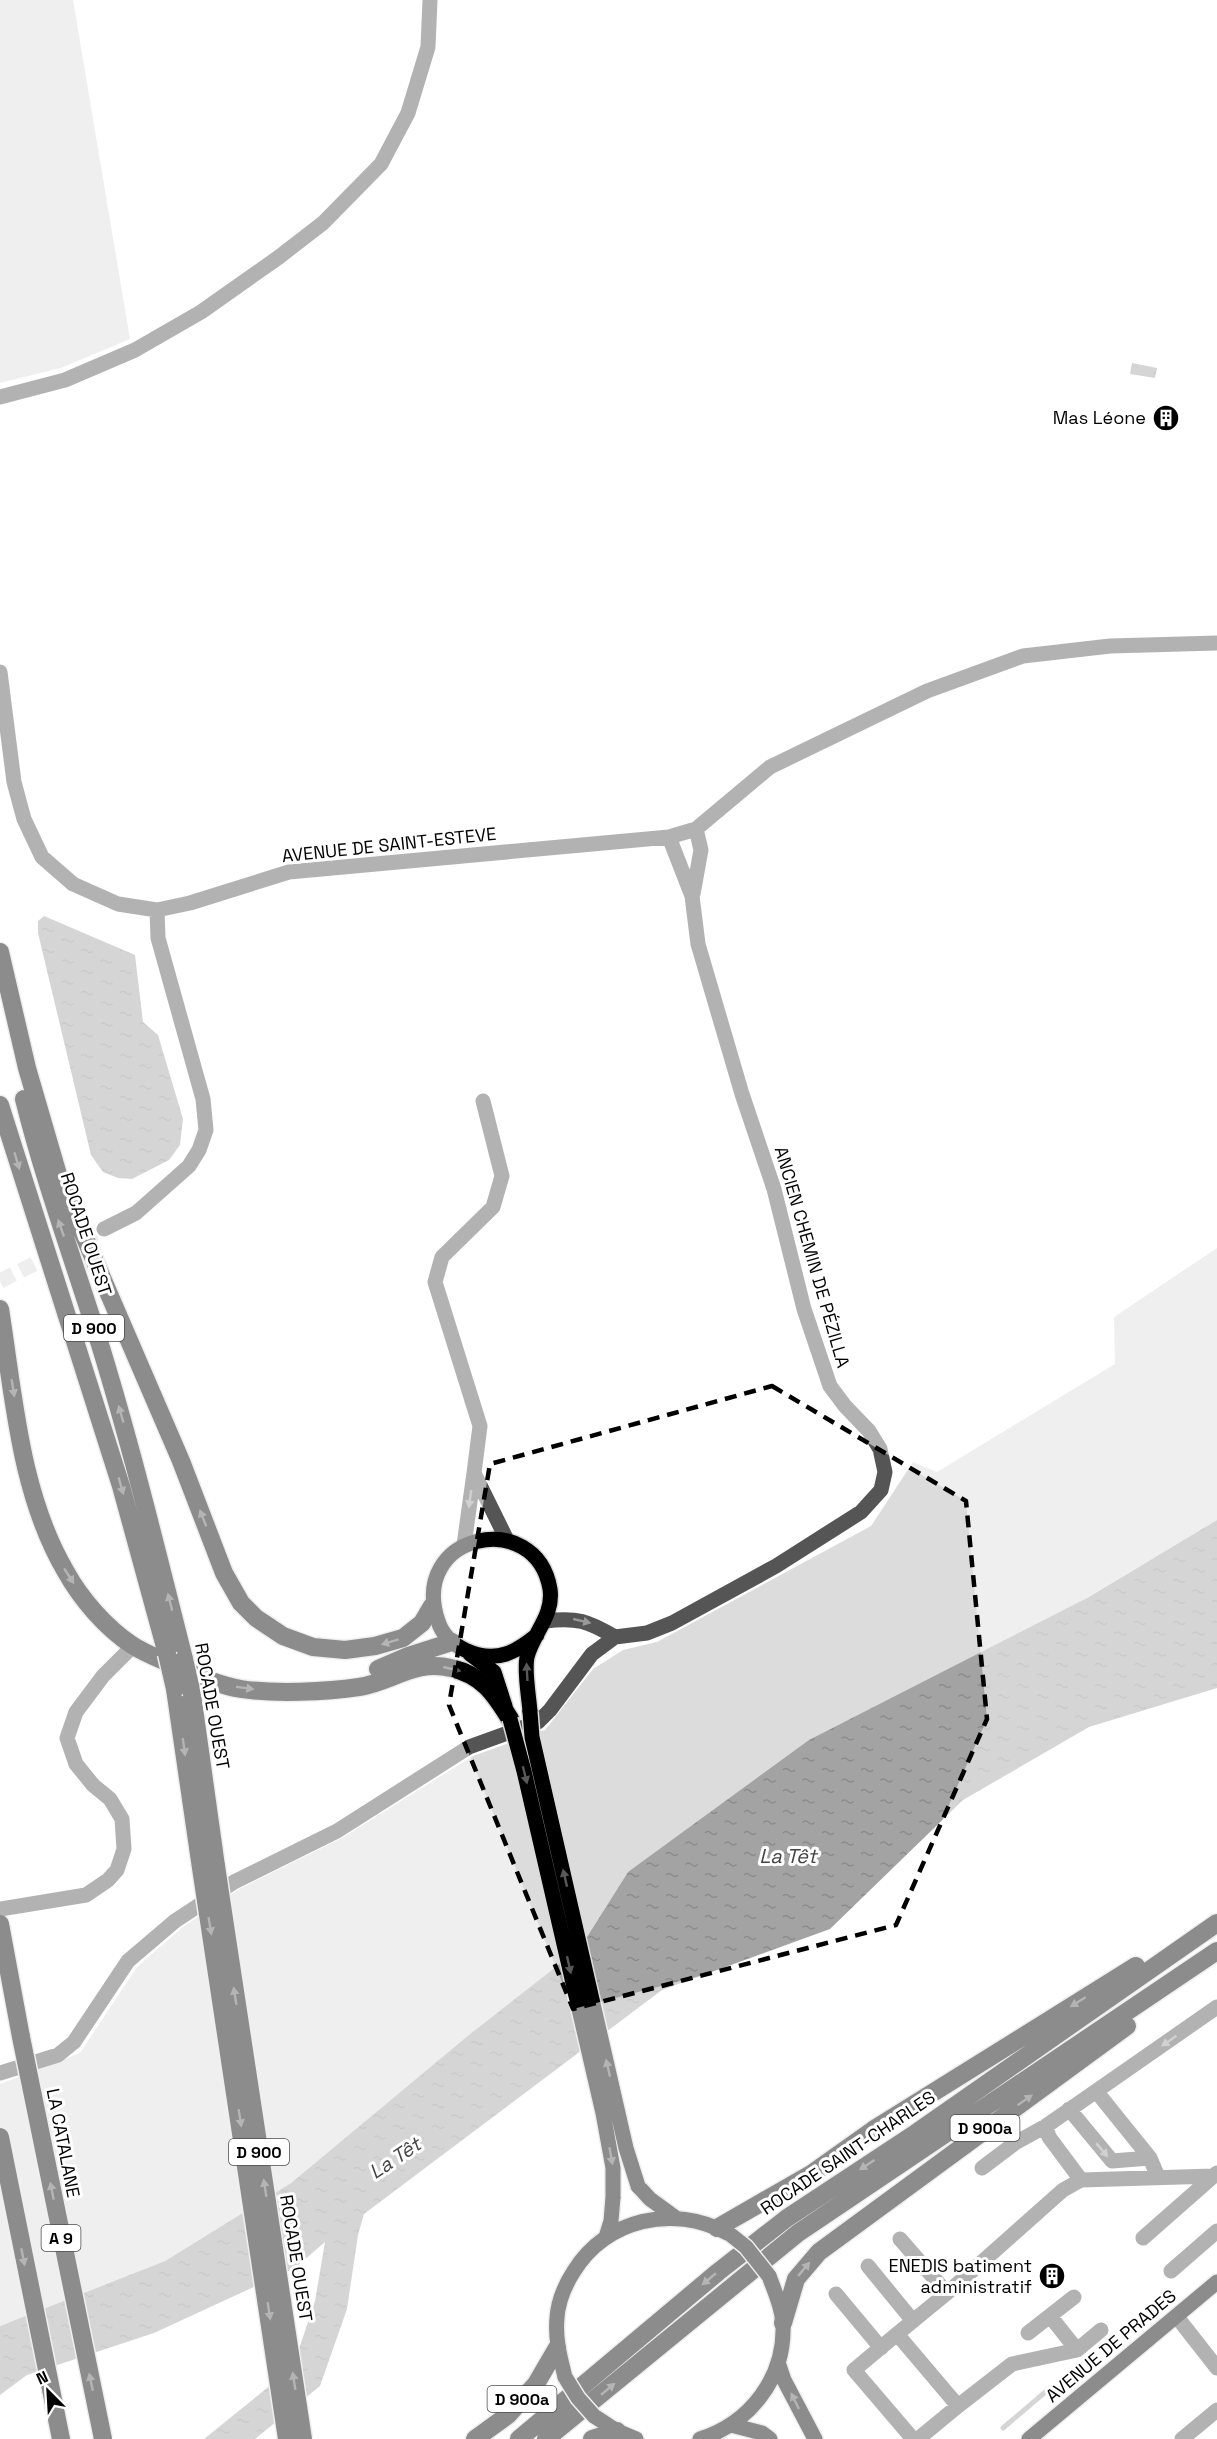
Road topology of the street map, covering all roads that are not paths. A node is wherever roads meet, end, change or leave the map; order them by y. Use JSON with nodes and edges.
{"nodes":[{"id":1,"x":430,"y":0,"type":"edge"},
{"id":2,"x":0,"y":397,"type":"edge"},
{"id":3,"x":1217,"y":643,"type":"edge"},
{"id":4,"x":0,"y":672,"type":"edge"},
{"id":5,"x":696,"y":829,"type":"junction"},
{"id":6,"x":669,"y":837,"type":"junction"},
{"id":7,"x":692,"y":896,"type":"junction"},
{"id":8,"x":157,"y":910,"type":"junction"},
{"id":9,"x":0,"y":952,"type":"edge"},
{"id":10,"x":0,"y":998,"type":"edge"},
{"id":11,"x":483,"y":1101,"type":"dead end"},
{"id":12,"x":0,"y":1105,"type":"edge"},
{"id":13,"x":104,"y":1229,"type":"tunnel mouth"},
{"id":14,"x":0,"y":1309,"type":"edge"},
{"id":15,"x":474,"y":1473,"type":"junction"},
{"id":16,"x":507,"y":1540,"type":"junction"},
{"id":17,"x":464,"y":1545,"type":"junction"},
{"id":18,"x":432,"y":1606,"type":"junction"},
{"id":19,"x":545,"y":1621,"type":"junction"},
{"id":20,"x":537,"y":1635,"type":"junction"},
{"id":21,"x":615,"y":1637,"type":"junction"},
{"id":22,"x":133,"y":1646,"type":"junction"},
{"id":23,"x":459,"y":1646,"type":"junction"},
{"id":24,"x":175,"y":1657,"type":"junction"},
{"id":25,"x":293,"y":1691,"type":"junction"},
{"id":26,"x":510,"y":1719,"type":"junction"},
{"id":27,"x":208,"y":1867,"type":"junction"},
{"id":28,"x":0,"y":1908,"type":"edge"},
{"id":29,"x":1217,"y":1916,"type":"edge"},
{"id":30,"x":1217,"y":1923,"type":"edge"},
{"id":31,"x":0,"y":1924,"type":"edge"},
{"id":32,"x":1217,"y":1951,"type":"edge"},
{"id":33,"x":1217,"y":1958,"type":"edge"},
{"id":34,"x":1217,"y":2007,"type":"edge"},
{"id":35,"x":0,"y":2073,"type":"edge"},
{"id":36,"x":1096,"y":2091,"type":"junction"},
{"id":37,"x":1069,"y":2109,"type":"junction"},
{"id":38,"x":1046,"y":2126,"type":"junction"},
{"id":39,"x":0,"y":2137,"type":"edge"},
{"id":40,"x":1150,"y":2158,"type":"junction"},
{"id":41,"x":982,"y":2168,"type":"dead end"},
{"id":42,"x":1215,"y":2174,"type":"edge"},
{"id":43,"x":1158,"y":2178,"type":"junction"},
{"id":44,"x":1081,"y":2180,"type":"junction"},
{"id":45,"x":676,"y":2218,"type":"junction"},
{"id":46,"x":724,"y":2231,"type":"junction"},
{"id":47,"x":1217,"y":2231,"type":"edge"},
{"id":48,"x":606,"y":2237,"type":"junction"},
{"id":49,"x":1143,"y":2238,"type":"dead end"},
{"id":50,"x":900,"y":2239,"type":"dead end"},
{"id":51,"x":868,"y":2266,"type":"dead end"},
{"id":52,"x":1171,"y":2271,"type":"dead end"},
{"id":53,"x":1217,"y":2282,"type":"edge"},
{"id":54,"x":836,"y":2294,"type":"dead end"},
{"id":55,"x":947,"y":2294,"type":"junction"},
{"id":56,"x":1074,"y":2297,"type":"dead end"},
{"id":57,"x":1050,"y":2316,"type":"junction"},
{"id":58,"x":1177,"y":2317,"type":"junction"},
{"id":59,"x":913,"y":2321,"type":"junction"},
{"id":60,"x":783,"y":2323,"type":"junction"},
{"id":61,"x":1101,"y":2330,"type":"dead end"},
{"id":62,"x":1028,"y":2333,"type":"dead end"},
{"id":63,"x":897,"y":2334,"type":"junction"},
{"id":64,"x":557,"y":2348,"type":"junction"},
{"id":65,"x":881,"y":2348,"type":"junction"},
{"id":66,"x":1077,"y":2350,"type":"junction"},
{"id":67,"x":778,"y":2362,"type":"junction"},
{"id":68,"x":1217,"y":2368,"type":"edge"},
{"id":69,"x":958,"y":2406,"type":"junction"},
{"id":70,"x":1217,"y":2410,"type":"edge"},
{"id":71,"x":731,"y":2426,"type":"junction"},
{"id":72,"x":617,"y":2431,"type":"junction"},
{"id":73,"x":61,"y":2439,"type":"edge"},
{"id":74,"x":103,"y":2439,"type":"edge"},
{"id":75,"x":287,"y":2439,"type":"edge"},
{"id":76,"x":303,"y":2439,"type":"edge"},
{"id":77,"x":475,"y":2439,"type":"edge"},
{"id":78,"x":519,"y":2439,"type":"edge"},
{"id":79,"x":546,"y":2439,"type":"edge"},
{"id":80,"x":592,"y":2439,"type":"edge"},
{"id":81,"x":636,"y":2439,"type":"edge"},
{"id":82,"x":700,"y":2439,"type":"edge"},
{"id":83,"x":770,"y":2439,"type":"edge"},
{"id":84,"x":815,"y":2439,"type":"edge"},
{"id":85,"x":913,"y":2439,"type":"edge"},
{"id":86,"x":918,"y":2439,"type":"edge"},
{"id":87,"x":1029,"y":2439,"type":"edge"},
{"id":88,"x":1182,"y":2439,"type":"edge"}],
"edges":[{"from":1,"to":2,"type":"street"},
{"from":3,"to":5,"type":"street"},
{"from":4,"to":8,"type":"street","name":"AVENUE DE SAINT-ESTEVE"},
{"from":5,"to":6,"type":"street","name":"AVENUE DE SAINT-ESTEVE"},
{"from":5,"to":7,"type":"street","name":"ANCIEN CHEMIN DE PÉZILLA"},
{"from":6,"to":7,"type":"street","name":"ANCIEN CHEMIN DE PÉZILLA"},
{"from":6,"to":8,"type":"street","name":"AVENUE DE SAINT-ESTEVE"},
{"from":7,"to":21,"type":"street","name":"ANCIEN CHEMIN DE PÉZILLA"},
{"from":8,"to":13,"type":"street"},
{"from":18,"to":9,"type":"highway","one_way":true},
{"from":24,"to":10,"type":"highway","name":"ROCADE OUEST","number":"D 900","one_way":true},
{"from":11,"to":15,"type":"street"},
{"from":12,"to":24,"type":"highway","name":"ROCADE OUEST","number":"D 900","one_way":true},
{"from":14,"to":22,"type":"highway","one_way":true},
{"from":15,"to":16,"type":"street"},
{"from":15,"to":17,"type":"street","one_way":true},
{"from":16,"to":17,"type":"main road"},
{"from":16,"to":19,"type":"main road"},
{"from":17,"to":18,"type":"main road"},
{"from":18,"to":23,"type":"main road"},
{"from":19,"to":20,"type":"main road"},
{"from":19,"to":21,"type":"street","one_way":true},
{"from":20,"to":23,"type":"main road"},
{"from":45,"to":20,"type":"main road","one_way":true,"bridge":true},
{"from":21,"to":35,"type":"street"},
{"from":22,"to":25,"type":"highway","one_way":true},
{"from":22,"to":28,"type":"street"},
{"from":23,"to":25,"type":"highway"},
{"from":23,"to":26,"type":"main road"},
{"from":24,"to":27,"type":"highway","name":"ROCADE OUEST","number":"D 900","bridge":true},
{"from":25,"to":26,"type":"highway","one_way":true},
{"from":26,"to":48,"type":"main road","one_way":true,"bridge":true},
{"from":27,"to":75,"type":"highway","name":"ROCADE OUEST","number":"D 900","one_way":true,"bridge":true},
{"from":76,"to":27,"type":"highway","name":"ROCADE OUEST","number":"D 900","one_way":true,"bridge":true},
{"from":29,"to":46,"type":"highway","one_way":true},
{"from":30,"to":78,"type":"highway","name":"ROCADE SAINT-CHARLES","number":"D 900a","one_way":true},
{"from":74,"to":31,"type":"highway","name":"LA CATALANE","number":"A 9","one_way":true,"bridge":true},
{"from":79,"to":32,"type":"highway","number":"D 900a","one_way":true},
{"from":60,"to":33,"type":"highway","number":"D 900a","one_way":true},
{"from":34,"to":36,"type":"street","one_way":true},
{"from":36,"to":37,"type":"street"},
{"from":36,"to":40,"type":"street"},
{"from":37,"to":38,"type":"street"},
{"from":37,"to":40,"type":"street","one_way":true},
{"from":38,"to":41,"type":"street"},
{"from":38,"to":44,"type":"street"},
{"from":39,"to":73,"type":"highway","number":"A 9","one_way":true},
{"from":40,"to":43,"type":"street"},
{"from":42,"to":43,"type":"street"},
{"from":42,"to":49,"type":"street"},
{"from":43,"to":44,"type":"street"},
{"from":44,"to":55,"type":"street"},
{"from":45,"to":46,"type":"main road"},
{"from":45,"to":48,"type":"main road"},
{"from":46,"to":60,"type":"main road","bridge":true},
{"from":47,"to":52,"type":"street"},
{"from":48,"to":64,"type":"main road"},
{"from":50,"to":55,"type":"street"},
{"from":51,"to":59,"type":"street"},
{"from":53,"to":58,"type":"main road","name":"AVENUE DE PRADES"},
{"from":54,"to":65,"type":"street"},
{"from":55,"to":59,"type":"street"},
{"from":56,"to":57,"type":"street"},
{"from":57,"to":62,"type":"street"},
{"from":57,"to":66,"type":"street"},
{"from":58,"to":68,"type":"street"},
{"from":58,"to":87,"type":"main road","name":"AVENUE DE PRADES"},
{"from":59,"to":63,"type":"street"},
{"from":60,"to":67,"type":"main road"},
{"from":61,"to":66,"type":"street"},
{"from":63,"to":65,"type":"street"},
{"from":63,"to":69,"type":"street"},
{"from":64,"to":72,"type":"main road","bridge":true},
{"from":64,"to":77,"type":"highway","number":"D 900a"},
{"from":65,"to":85,"type":"street"},
{"from":66,"to":69,"type":"street"},
{"from":67,"to":71,"type":"main road"},
{"from":84,"to":67,"type":"main road","one_way":true},
{"from":69,"to":86,"type":"street"},
{"from":70,"to":88,"type":"street"},
{"from":71,"to":82,"type":"main road"},
{"from":71,"to":83,"type":"main road"},
{"from":72,"to":80,"type":"highway"},
{"from":72,"to":81,"type":"main road"}]}
